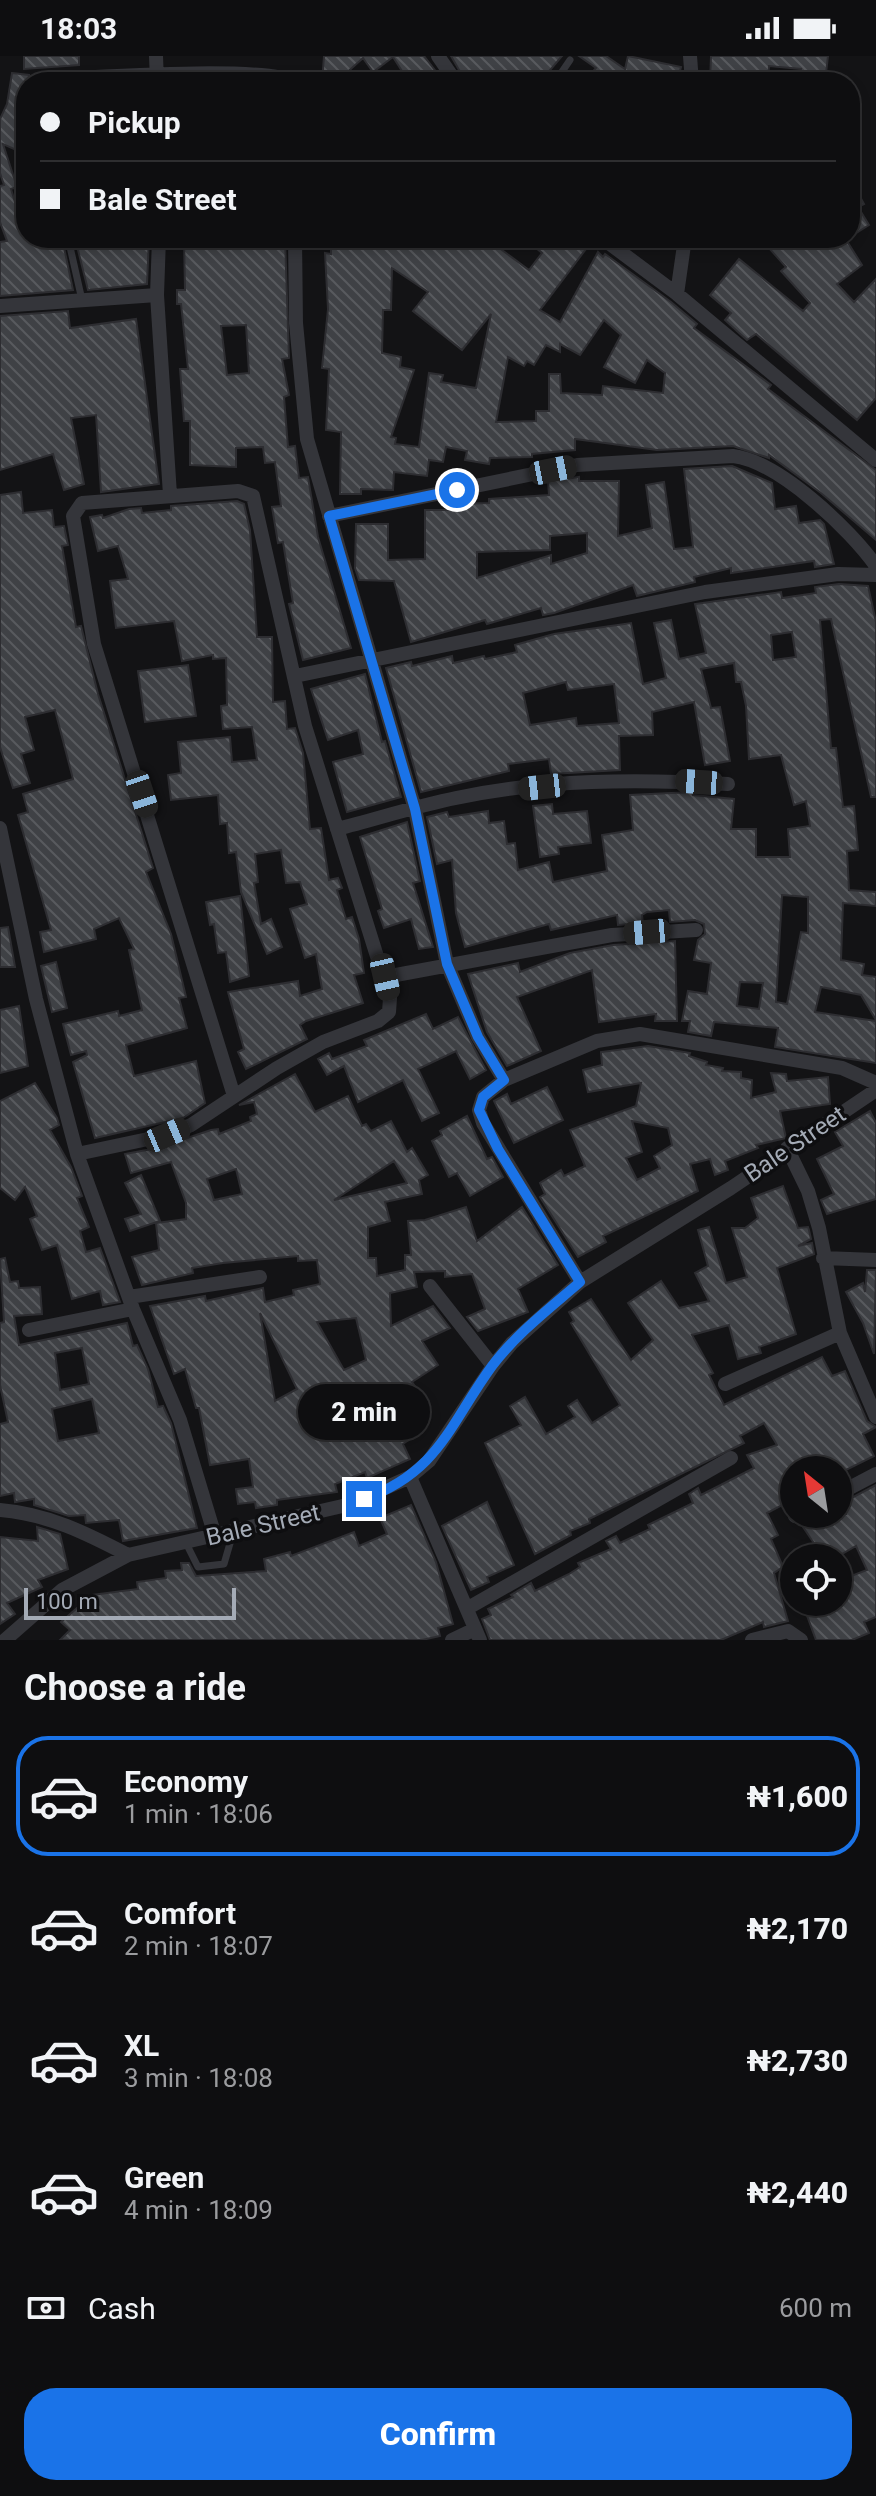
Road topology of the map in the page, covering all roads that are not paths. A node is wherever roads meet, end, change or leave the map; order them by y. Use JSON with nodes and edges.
{"nodes":[{"id":1,"x":570,"y":60,"type":"dead end"},
{"id":2,"x":562,"y":72,"type":"edge"},
{"id":3,"x":70,"y":248,"type":"edge"},
{"id":4,"x":159,"y":248,"type":"edge"},
{"id":5,"x":295,"y":248,"type":"edge"},
{"id":6,"x":615,"y":248,"type":"edge"},
{"id":7,"x":684,"y":248,"type":"edge"},
{"id":8,"x":677,"y":294,"type":"junction"},
{"id":9,"x":157,"y":295,"type":"junction"},
{"id":10,"x":82,"y":300,"type":"junction"},
{"id":11,"x":0,"y":306,"type":"edge"},
{"id":12,"x":876,"y":460,"type":"edge"},
{"id":13,"x":170,"y":495,"type":"junction"},
{"id":14,"x":329,"y":516,"type":"junction"},
{"id":15,"x":876,"y":566,"type":"edge"},
{"id":16,"x":876,"y":575,"type":"edge"},
{"id":17,"x":372,"y":661,"type":"junction"},
{"id":18,"x":295,"y":676,"type":"junction"},
{"id":19,"x":728,"y":784,"type":"dead end"},
{"id":20,"x":415,"y":809,"type":"junction"},
{"id":21,"x":0,"y":828,"type":"edge"},
{"id":22,"x":337,"y":829,"type":"junction"},
{"id":23,"x":5,"y":863,"type":"edge"},
{"id":24,"x":696,"y":930,"type":"dead end"},
{"id":25,"x":447,"y":964,"type":"junction"},
{"id":26,"x":385,"y":977,"type":"junction"},
{"id":27,"x":504,"y":1080,"type":"junction"},
{"id":28,"x":876,"y":1083,"type":"edge"},
{"id":29,"x":876,"y":1090,"type":"edge"},
{"id":30,"x":234,"y":1096,"type":"junction"},
{"id":31,"x":787,"y":1148,"type":"junction"},
{"id":32,"x":77,"y":1154,"type":"junction"},
{"id":33,"x":823,"y":1258,"type":"junction"},
{"id":34,"x":876,"y":1260,"type":"edge"},
{"id":35,"x":260,"y":1277,"type":"dead end"},
{"id":36,"x":580,"y":1282,"type":"junction"},
{"id":37,"x":430,"y":1286,"type":"dead end"},
{"id":38,"x":131,"y":1303,"type":"junction"},
{"id":39,"x":29,"y":1330,"type":"dead end"},
{"id":40,"x":840,"y":1333,"type":"junction"},
{"id":41,"x":493,"y":1366,"type":"junction"},
{"id":42,"x":725,"y":1384,"type":"dead end"},
{"id":43,"x":876,"y":1417,"type":"edge"},
{"id":44,"x":731,"y":1458,"type":"dead end"},
{"id":45,"x":876,"y":1474,"type":"edge"},
{"id":46,"x":410,"y":1477,"type":"junction"},
{"id":47,"x":852,"y":1487,"type":"edge"},
{"id":48,"x":0,"y":1510,"type":"edge"},
{"id":49,"x":233,"y":1532,"type":"junction"},
{"id":50,"x":215,"y":1536,"type":"junction"},
{"id":51,"x":186,"y":1543,"type":"junction"},
{"id":52,"x":128,"y":1555,"type":"junction"},
{"id":53,"x":468,"y":1608,"type":"junction"},
{"id":54,"x":478,"y":1634,"type":"edge"},
{"id":55,"x":5,"y":1640,"type":"edge"},
{"id":56,"x":452,"y":1640,"type":"edge"},
{"id":57,"x":752,"y":1640,"type":"edge"},
{"id":58,"x":801,"y":1640,"type":"edge"}],
"edges":[{"from":1,"to":2,"type":"lane"},
{"from":3,"to":10,"type":"lane"},
{"from":4,"to":9,"type":"street"},
{"from":5,"to":14,"type":"street"},
{"from":6,"to":8,"type":"street"},
{"from":7,"to":8,"type":"street"},
{"from":8,"to":12,"type":"street"},
{"from":9,"to":10,"type":"street"},
{"from":9,"to":13,"type":"street"},
{"from":10,"to":11,"type":"street"},
{"from":13,"to":18,"type":"street"},
{"from":13,"to":30,"type":"street"},
{"from":14,"to":15,"type":"street"},
{"from":14,"to":17,"type":"street"},
{"from":16,"to":17,"type":"street"},
{"from":17,"to":18,"type":"street"},
{"from":17,"to":20,"type":"street"},
{"from":18,"to":22,"type":"street"},
{"from":19,"to":20,"type":"street"},
{"from":20,"to":22,"type":"street"},
{"from":20,"to":25,"type":"street"},
{"from":21,"to":23,"type":"street"},
{"from":22,"to":26,"type":"street"},
{"from":23,"to":32,"type":"street"},
{"from":24,"to":25,"type":"street"},
{"from":25,"to":26,"type":"street"},
{"from":25,"to":27,"type":"street"},
{"from":26,"to":30,"type":"street"},
{"from":27,"to":28,"type":"street"},
{"from":27,"to":36,"type":"street"},
{"from":29,"to":31,"type":"street","name":"Bale Street"},
{"from":30,"to":32,"type":"street"},
{"from":31,"to":33,"type":"street"},
{"from":31,"to":36,"type":"street","name":"Bale Street"},
{"from":32,"to":38,"type":"street"},
{"from":33,"to":34,"type":"street"},
{"from":33,"to":40,"type":"street"},
{"from":35,"to":38,"type":"street"},
{"from":36,"to":41,"type":"street","name":"Bale Street"},
{"from":37,"to":41,"type":"street"},
{"from":38,"to":39,"type":"street"},
{"from":38,"to":50,"type":"street"},
{"from":40,"to":42,"type":"street"},
{"from":40,"to":43,"type":"street"},
{"from":41,"to":46,"type":"street","name":"Bale Street"},
{"from":44,"to":53,"type":"street"},
{"from":45,"to":47,"type":"street"},
{"from":46,"to":49,"type":"street","name":"Bale Street"},
{"from":46,"to":53,"type":"street"},
{"from":48,"to":52,"type":"street"},
{"from":49,"to":50,"type":"street","name":"Bale Street"},
{"from":49,"to":51,"type":"lane"},
{"from":50,"to":51,"type":"street","name":"Bale Street"},
{"from":51,"to":52,"type":"street","name":"Bale Street"},
{"from":52,"to":55,"type":"street","name":"Bale Street"},
{"from":53,"to":54,"type":"street"},
{"from":54,"to":56,"type":"street"},
{"from":57,"to":58,"type":"street"}]}
